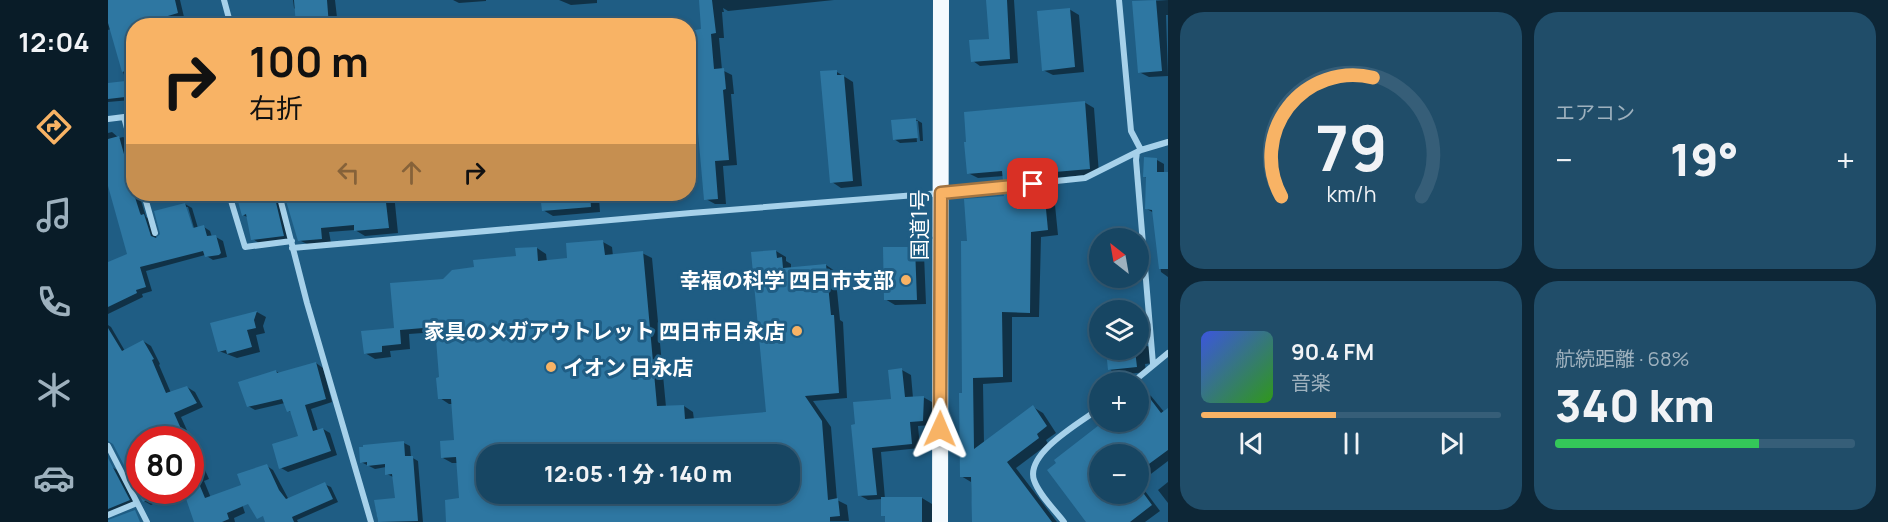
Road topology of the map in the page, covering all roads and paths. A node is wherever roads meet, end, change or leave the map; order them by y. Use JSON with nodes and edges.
{"nodes":[{"id":1,"x":224,"y":0,"type":"edge"},
{"id":2,"x":941,"y":0,"type":"edge"},
{"id":3,"x":1119,"y":0,"type":"edge"},
{"id":4,"x":229,"y":18,"type":"edge"},
{"id":5,"x":108,"y":119,"type":"edge"},
{"id":6,"x":126,"y":125,"type":"edge"},
{"id":7,"x":1168,"y":142,"type":"edge"},
{"id":8,"x":1139,"y":151,"type":"junction"},
{"id":9,"x":941,"y":193,"type":"junction"},
{"id":10,"x":146,"y":201,"type":"edge"},
{"id":11,"x":232,"y":201,"type":"edge"},
{"id":12,"x":281,"y":201,"type":"edge"},
{"id":13,"x":155,"y":233,"type":"dead end"},
{"id":14,"x":292,"y":245,"type":"junction"},
{"id":15,"x":1168,"y":352,"type":"edge"},
{"id":16,"x":1153,"y":364,"type":"junction"},
{"id":17,"x":1144,"y":372,"type":"edge"},
{"id":18,"x":1089,"y":416,"type":"edge"},
{"id":19,"x":108,"y":446,"type":"edge"},
{"id":20,"x":126,"y":481,"type":"edge"},
{"id":21,"x":135,"y":504,"type":"edge"},
{"id":22,"x":138,"y":504,"type":"edge"},
{"id":23,"x":108,"y":515,"type":"edge"},
{"id":24,"x":147,"y":522,"type":"edge"},
{"id":25,"x":370,"y":522,"type":"edge"},
{"id":26,"x":940,"y":522,"type":"edge"},
{"id":27,"x":1064,"y":522,"type":"edge"}],
"edges":[{"from":1,"to":4,"type":"street"},
{"from":2,"to":9,"type":"highway","name":"国道1号"},
{"from":3,"to":8,"type":"street"},
{"from":5,"to":6,"type":"street"},
{"from":7,"to":8,"type":"street"},
{"from":8,"to":9,"type":"street"},
{"from":8,"to":16,"type":"street"},
{"from":9,"to":14,"type":"street"},
{"from":9,"to":26,"type":"highway","name":"国道1号"},
{"from":10,"to":13,"type":"street"},
{"from":11,"to":14,"type":"street"},
{"from":12,"to":14,"type":"street"},
{"from":14,"to":25,"type":"street"},
{"from":15,"to":16,"type":"street"},
{"from":16,"to":17,"type":"street"},
{"from":18,"to":27,"type":"street"},
{"from":19,"to":20,"type":"street"},
{"from":21,"to":23,"type":"street"},
{"from":22,"to":24,"type":"street"}]}
